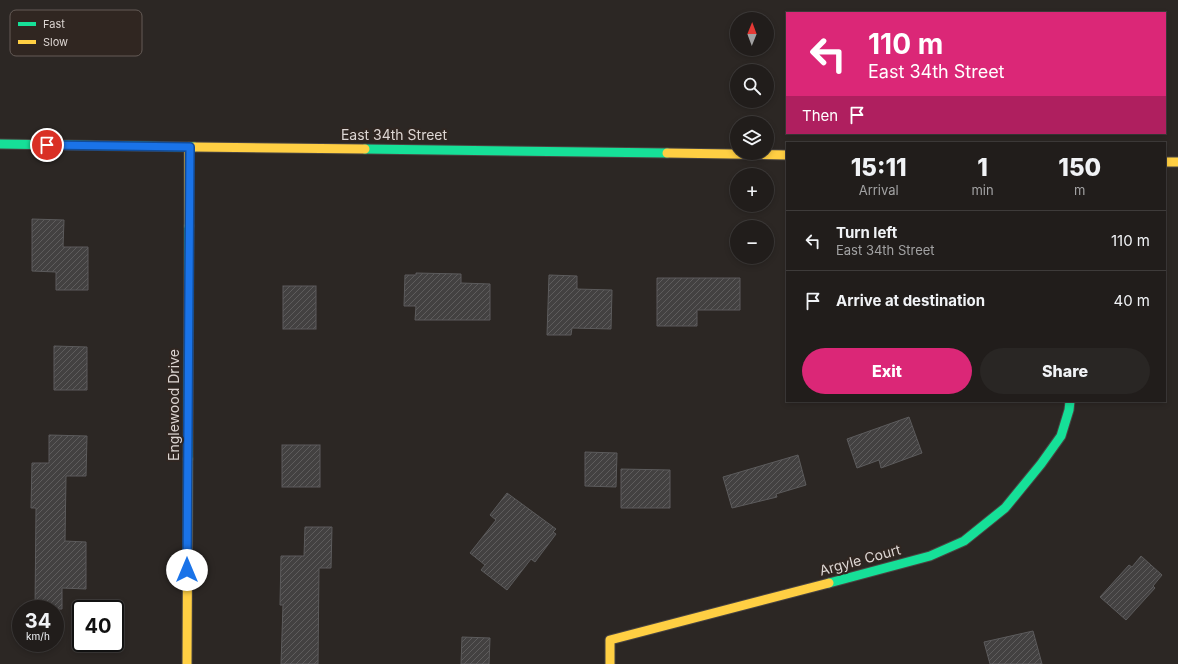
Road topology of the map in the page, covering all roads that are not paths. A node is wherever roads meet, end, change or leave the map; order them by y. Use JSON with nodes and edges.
{"nodes":[{"id":1,"x":0,"y":144,"type":"edge"},
{"id":2,"x":190,"y":147,"type":"junction"},
{"id":3,"x":786,"y":155,"type":"edge"},
{"id":4,"x":1166,"y":162,"type":"edge"},
{"id":5,"x":1178,"y":162,"type":"edge"},
{"id":6,"x":1070,"y":402,"type":"edge"},
{"id":7,"x":187,"y":664,"type":"edge"},
{"id":8,"x":610,"y":664,"type":"edge"}],
"edges":[{"from":1,"to":2,"type":"street","name":"East 34th Street"},
{"from":2,"to":3,"type":"street","name":"East 34th Street"},
{"from":2,"to":7,"type":"street","name":"Englewood Drive"},
{"from":4,"to":5,"type":"street"},
{"from":6,"to":8,"type":"street","name":"Argyle Court"}]}
